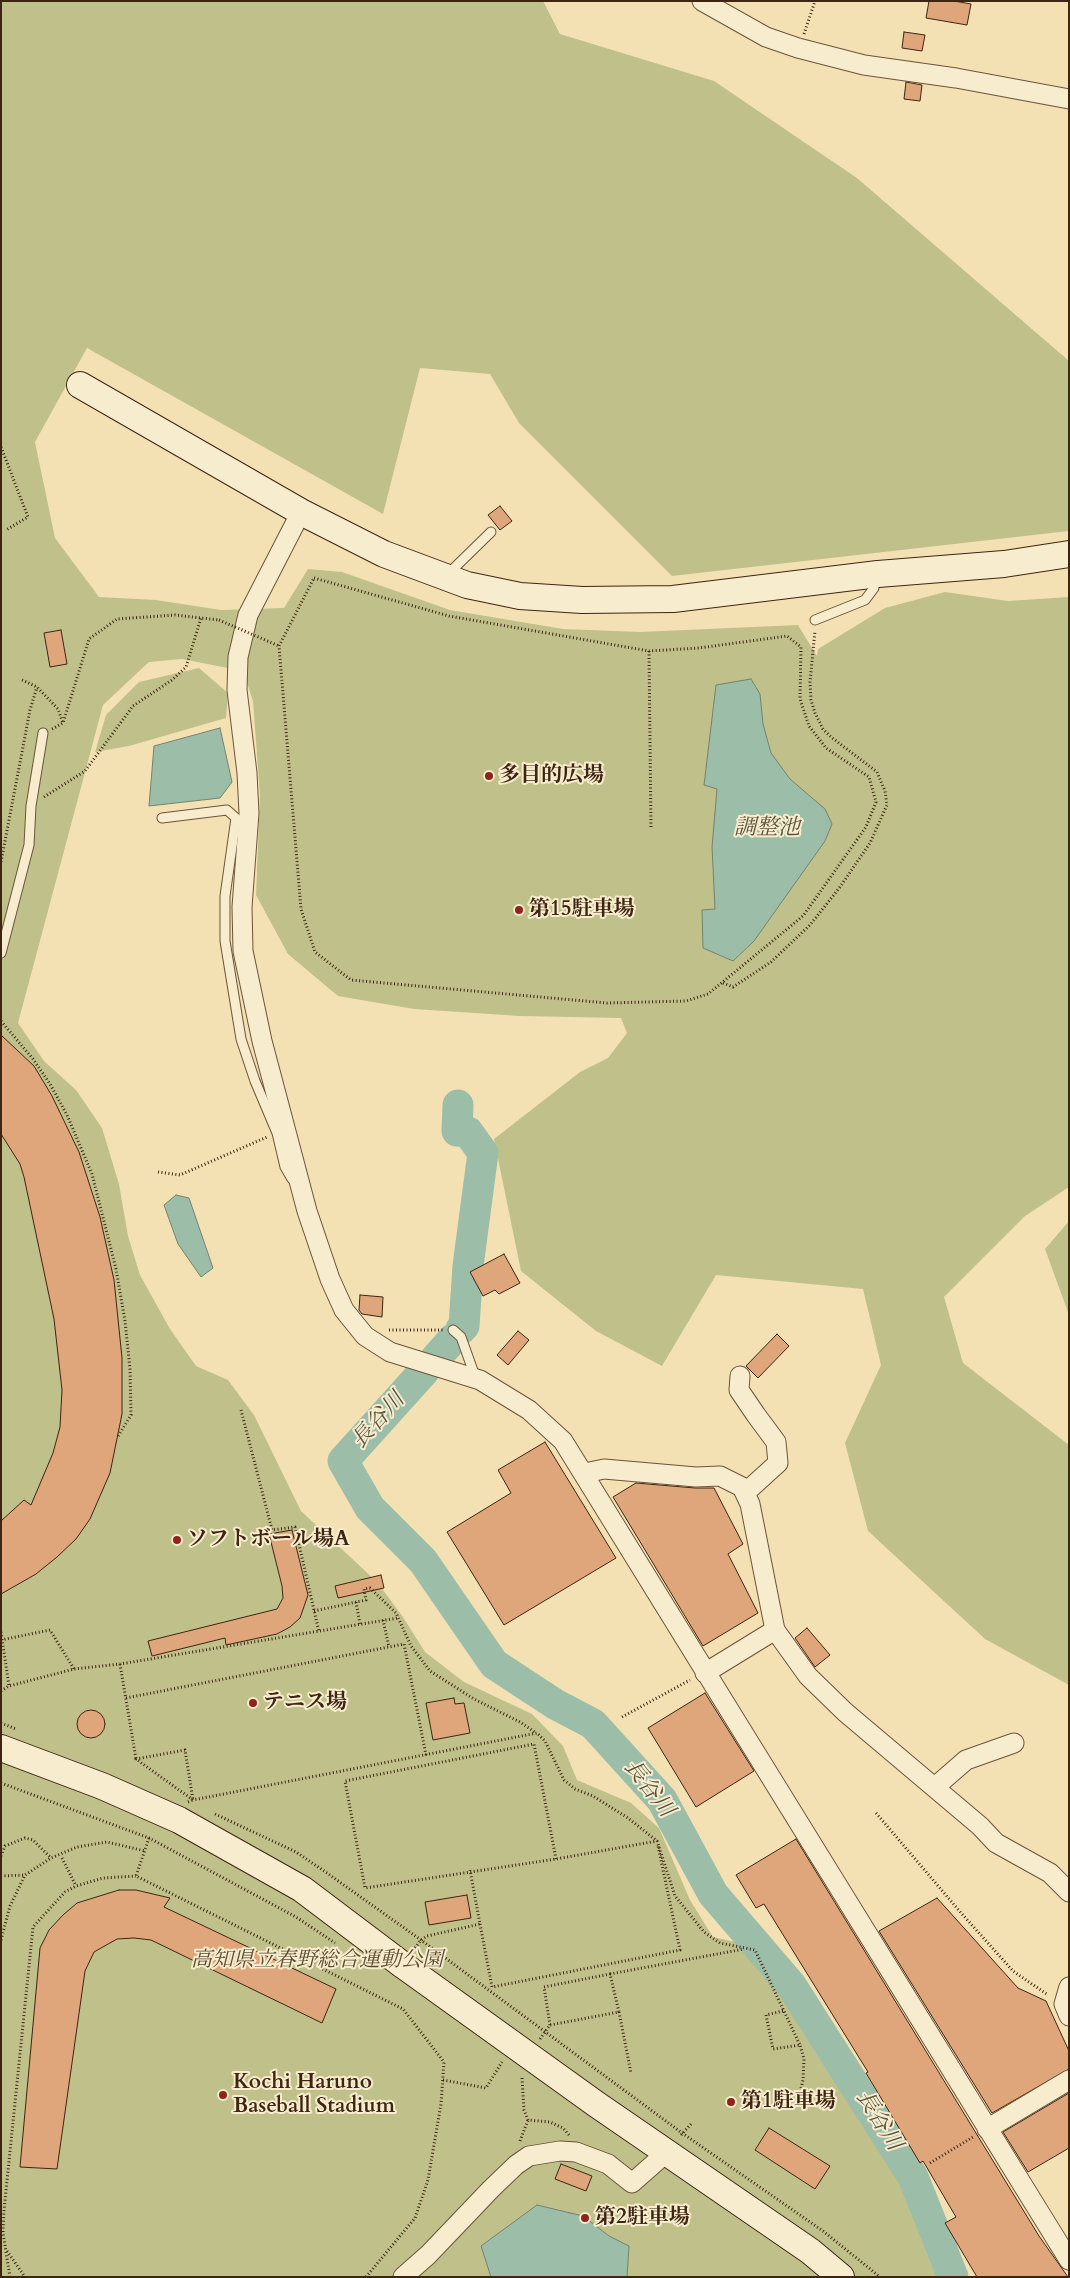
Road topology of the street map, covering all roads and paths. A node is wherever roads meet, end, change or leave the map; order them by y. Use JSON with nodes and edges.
{"nodes":[{"id":1,"x":702,"y":1,"type":"edge"},
{"id":2,"x":815,"y":1,"type":"edge"},
{"id":3,"x":798,"y":48,"type":"junction"},
{"id":4,"x":1069,"y":99,"type":"edge"},
{"id":5,"x":80,"y":385,"type":"dead end"},
{"id":6,"x":1,"y":447,"type":"edge"},
{"id":7,"x":301,"y":512,"type":"junction"},
{"id":8,"x":6,"y":530,"type":"dead end"},
{"id":9,"x":491,"y":532,"type":"dead end"},
{"id":10,"x":1069,"y":554,"type":"edge"},
{"id":11,"x":872,"y":576,"type":"junction"},
{"id":12,"x":446,"y":577,"type":"junction"},
{"id":13,"x":201,"y":618,"type":"junction"},
{"id":14,"x":815,"y":620,"type":"joint"},
{"id":15,"x":279,"y":646,"type":"junction"},
{"id":16,"x":648,"y":651,"type":"junction"},
{"id":17,"x":22,"y":680,"type":"dead end"},
{"id":18,"x":37,"y":687,"type":"junction"},
{"id":19,"x":63,"y":723,"type":"junction"},
{"id":20,"x":43,"y":733,"type":"joint"},
{"id":21,"x":31,"y":806,"type":"junction"},
{"id":22,"x":162,"y":818,"type":"dead end"},
{"id":23,"x":650,"y":829,"type":"dead end"},
{"id":24,"x":1,"y":862,"type":"edge"},
{"id":25,"x":1,"y":953,"type":"edge"},
{"id":26,"x":722,"y":983,"type":"junction"},
{"id":27,"x":1,"y":1021,"type":"edge"},
{"id":28,"x":277,"y":1133,"type":"junction"},
{"id":29,"x":158,"y":1172,"type":"dead end"},
{"id":30,"x":305,"y":1200,"type":"junction"},
{"id":31,"x":453,"y":1330,"type":"joint"},
{"id":32,"x":361,"y":1331,"type":"junction"},
{"id":33,"x":740,"y":1376,"type":"dead end"},
{"id":34,"x":476,"y":1379,"type":"junction"},
{"id":35,"x":241,"y":1410,"type":"dead end"},
{"id":36,"x":117,"y":1438,"type":"dead end"},
{"id":37,"x":585,"y":1473,"type":"junction"},
{"id":38,"x":745,"y":1494,"type":"junction"},
{"id":39,"x":356,"y":1602,"type":"junction"},
{"id":40,"x":314,"y":1610,"type":"junction"},
{"id":41,"x":398,"y":1618,"type":"junction"},
{"id":42,"x":383,"y":1620,"type":"junction"},
{"id":43,"x":360,"y":1624,"type":"junction"},
{"id":44,"x":775,"y":1630,"type":"junction"},
{"id":45,"x":1,"y":1632,"type":"edge"},
{"id":46,"x":319,"y":1632,"type":"junction"},
{"id":47,"x":2,"y":1640,"type":"edge"},
{"id":48,"x":389,"y":1647,"type":"junction"},
{"id":49,"x":120,"y":1664,"type":"junction"},
{"id":50,"x":74,"y":1669,"type":"junction"},
{"id":51,"x":705,"y":1673,"type":"junction"},
{"id":52,"x":9,"y":1686,"type":"junction"},
{"id":53,"x":1,"y":1690,"type":"edge"},
{"id":54,"x":126,"y":1698,"type":"junction"},
{"id":55,"x":622,"y":1717,"type":"dead end"},
{"id":56,"x":537,"y":1734,"type":"junction"},
{"id":57,"x":1014,"y":1743,"type":"dead end"},
{"id":58,"x":1,"y":1748,"type":"edge"},
{"id":59,"x":426,"y":1755,"type":"dead end"},
{"id":60,"x":136,"y":1759,"type":"junction"},
{"id":61,"x":1,"y":1783,"type":"edge"},
{"id":62,"x":935,"y":1787,"type":"junction"},
{"id":63,"x":186,"y":1810,"type":"junction"},
{"id":64,"x":876,"y":1813,"type":"dead end"},
{"id":65,"x":149,"y":1838,"type":"junction"},
{"id":66,"x":657,"y":1841,"type":"junction"},
{"id":67,"x":144,"y":1851,"type":"junction"},
{"id":68,"x":1,"y":1856,"type":"edge"},
{"id":69,"x":51,"y":1858,"type":"junction"},
{"id":70,"x":62,"y":1858,"type":"dead end"},
{"id":71,"x":556,"y":1859,"type":"junction"},
{"id":72,"x":470,"y":1870,"type":"junction"},
{"id":73,"x":25,"y":1875,"type":"junction"},
{"id":74,"x":1,"y":1876,"type":"edge"},
{"id":75,"x":136,"y":1876,"type":"junction"},
{"id":76,"x":76,"y":1886,"type":"junction"},
{"id":77,"x":1069,"y":1892,"type":"edge"},
{"id":78,"x":480,"y":1924,"type":"junction"},
{"id":79,"x":2,"y":1929,"type":"edge"},
{"id":80,"x":1,"y":1940,"type":"edge"},
{"id":81,"x":337,"y":1945,"type":"dead end"},
{"id":82,"x":747,"y":1948,"type":"junction"},
{"id":83,"x":404,"y":1966,"type":"junction"},
{"id":84,"x":610,"y":1974,"type":"junction"},
{"id":85,"x":1067,"y":2002,"type":"edge"},
{"id":86,"x":783,"y":2011,"type":"junction"},
{"id":87,"x":619,"y":2012,"type":"junction"},
{"id":88,"x":550,"y":2025,"type":"junction"},
{"id":89,"x":800,"y":2045,"type":"junction"},
{"id":90,"x":518,"y":2060,"type":"junction"},
{"id":91,"x":631,"y":2072,"type":"dead end"},
{"id":92,"x":443,"y":2080,"type":"junction"},
{"id":93,"x":1069,"y":2080,"type":"edge"},
{"id":94,"x":797,"y":2106,"type":"dead end"},
{"id":95,"x":691,"y":2124,"type":"dead end"},
{"id":96,"x":986,"y":2129,"type":"junction"},
{"id":97,"x":674,"y":2143,"type":"junction"},
{"id":98,"x":576,"y":2152,"type":"junction"},
{"id":99,"x":930,"y":2163,"type":"dead end"},
{"id":100,"x":1,"y":2199,"type":"edge"},
{"id":101,"x":4,"y":2210,"type":"junction"},
{"id":102,"x":7,"y":2250,"type":"junction"},
{"id":103,"x":1069,"y":2260,"type":"edge"},
{"id":104,"x":10,"y":2277,"type":"edge"},
{"id":105,"x":24,"y":2277,"type":"edge"},
{"id":106,"x":366,"y":2277,"type":"edge"},
{"id":107,"x":403,"y":2277,"type":"edge"},
{"id":108,"x":841,"y":2277,"type":"edge"}],
"edges":[{"from":1,"to":3,"type":"street"},
{"from":2,"to":3,"type":"path"},
{"from":3,"to":4,"type":"street"},
{"from":5,"to":7,"type":"street"},
{"from":6,"to":8,"type":"path"},
{"from":7,"to":12,"type":"street"},
{"from":7,"to":30,"type":"street"},
{"from":9,"to":12,"type":"lane"},
{"from":10,"to":11,"type":"street"},
{"from":11,"to":12,"type":"street"},
{"from":11,"to":14,"type":"lane"},
{"from":13,"to":15,"type":"path","bridge":true},
{"from":13,"to":19,"type":"path"},
{"from":13,"to":21,"type":"path"},
{"from":14,"to":26,"type":"path"},
{"from":15,"to":16,"type":"path"},
{"from":15,"to":26,"type":"path"},
{"from":16,"to":23,"type":"path"},
{"from":16,"to":26,"type":"path"},
{"from":17,"to":18,"type":"path"},
{"from":18,"to":19,"type":"path"},
{"from":18,"to":24,"type":"path"},
{"from":19,"to":20,"type":"path"},
{"from":20,"to":21,"type":"lane"},
{"from":21,"to":25,"type":"lane"},
{"from":22,"to":28,"type":"lane"},
{"from":27,"to":36,"type":"path"},
{"from":28,"to":29,"type":"path"},
{"from":28,"to":30,"type":"lane"},
{"from":30,"to":32,"type":"street"},
{"from":31,"to":32,"type":"path"},
{"from":31,"to":34,"type":"lane"},
{"from":32,"to":34,"type":"street"},
{"from":33,"to":38,"type":"street"},
{"from":34,"to":37,"type":"street"},
{"from":35,"to":40,"type":"path"},
{"from":37,"to":38,"type":"street"},
{"from":37,"to":51,"type":"street"},
{"from":38,"to":44,"type":"street"},
{"from":39,"to":40,"type":"path"},
{"from":39,"to":41,"type":"path"},
{"from":39,"to":43,"type":"path"},
{"from":40,"to":46,"type":"path"},
{"from":41,"to":42,"type":"path"},
{"from":41,"to":56,"type":"path"},
{"from":42,"to":43,"type":"path"},
{"from":42,"to":48,"type":"path"},
{"from":43,"to":46,"type":"path"},
{"from":44,"to":51,"type":"street"},
{"from":44,"to":62,"type":"street"},
{"from":45,"to":47,"type":"path"},
{"from":46,"to":49,"type":"path"},
{"from":47,"to":50,"type":"path"},
{"from":47,"to":52,"type":"path"},
{"from":48,"to":54,"type":"path"},
{"from":48,"to":59,"type":"path"},
{"from":49,"to":50,"type":"path"},
{"from":49,"to":54,"type":"path"},
{"from":50,"to":52,"type":"path"},
{"from":51,"to":55,"type":"path"},
{"from":51,"to":96,"type":"street"},
{"from":52,"to":53,"type":"path"},
{"from":54,"to":60,"type":"path"},
{"from":56,"to":63,"type":"path"},
{"from":56,"to":66,"type":"path"},
{"from":57,"to":62,"type":"street"},
{"from":58,"to":63,"type":"street"},
{"from":60,"to":63,"type":"path"},
{"from":60,"to":63,"type":"path"},
{"from":61,"to":65,"type":"path"},
{"from":62,"to":77,"type":"street"},
{"from":63,"to":83,"type":"street"},
{"from":64,"to":85,"type":"path"},
{"from":65,"to":67,"type":"path"},
{"from":65,"to":81,"type":"path"},
{"from":66,"to":71,"type":"path"},
{"from":66,"to":78,"type":"path"},
{"from":66,"to":82,"type":"path"},
{"from":67,"to":69,"type":"path"},
{"from":67,"to":75,"type":"path"},
{"from":68,"to":69,"type":"path"},
{"from":69,"to":73,"type":"path"},
{"from":70,"to":76,"type":"path"},
{"from":71,"to":72,"type":"path"},
{"from":71,"to":72,"type":"path"},
{"from":72,"to":78,"type":"path"},
{"from":73,"to":74,"type":"path"},
{"from":73,"to":79,"type":"path"},
{"from":75,"to":76,"type":"path"},
{"from":75,"to":92,"type":"path"},
{"from":76,"to":101,"type":"path"},
{"from":78,"to":83,"type":"path"},
{"from":79,"to":80,"type":"path"},
{"from":82,"to":84,"type":"path"},
{"from":82,"to":86,"type":"path"},
{"from":83,"to":90,"type":"street"},
{"from":84,"to":87,"type":"path"},
{"from":84,"to":88,"type":"path"},
{"from":86,"to":89,"type":"path"},
{"from":86,"to":89,"type":"path"},
{"from":87,"to":88,"type":"path"},
{"from":87,"to":91,"type":"path"},
{"from":88,"to":90,"type":"path"},
{"from":89,"to":94,"type":"path"},
{"from":90,"to":92,"type":"path"},
{"from":90,"to":97,"type":"street"},
{"from":90,"to":98,"type":"path"},
{"from":92,"to":106,"type":"path"},
{"from":93,"to":96,"type":"street"},
{"from":95,"to":97,"type":"path"},
{"from":96,"to":99,"type":"path"},
{"from":96,"to":103,"type":"street"},
{"from":97,"to":98,"type":"street"},
{"from":97,"to":108,"type":"street"},
{"from":98,"to":107,"type":"street"},
{"from":100,"to":101,"type":"path"},
{"from":101,"to":102,"type":"path"},
{"from":102,"to":104,"type":"path"},
{"from":102,"to":105,"type":"path"}]}
